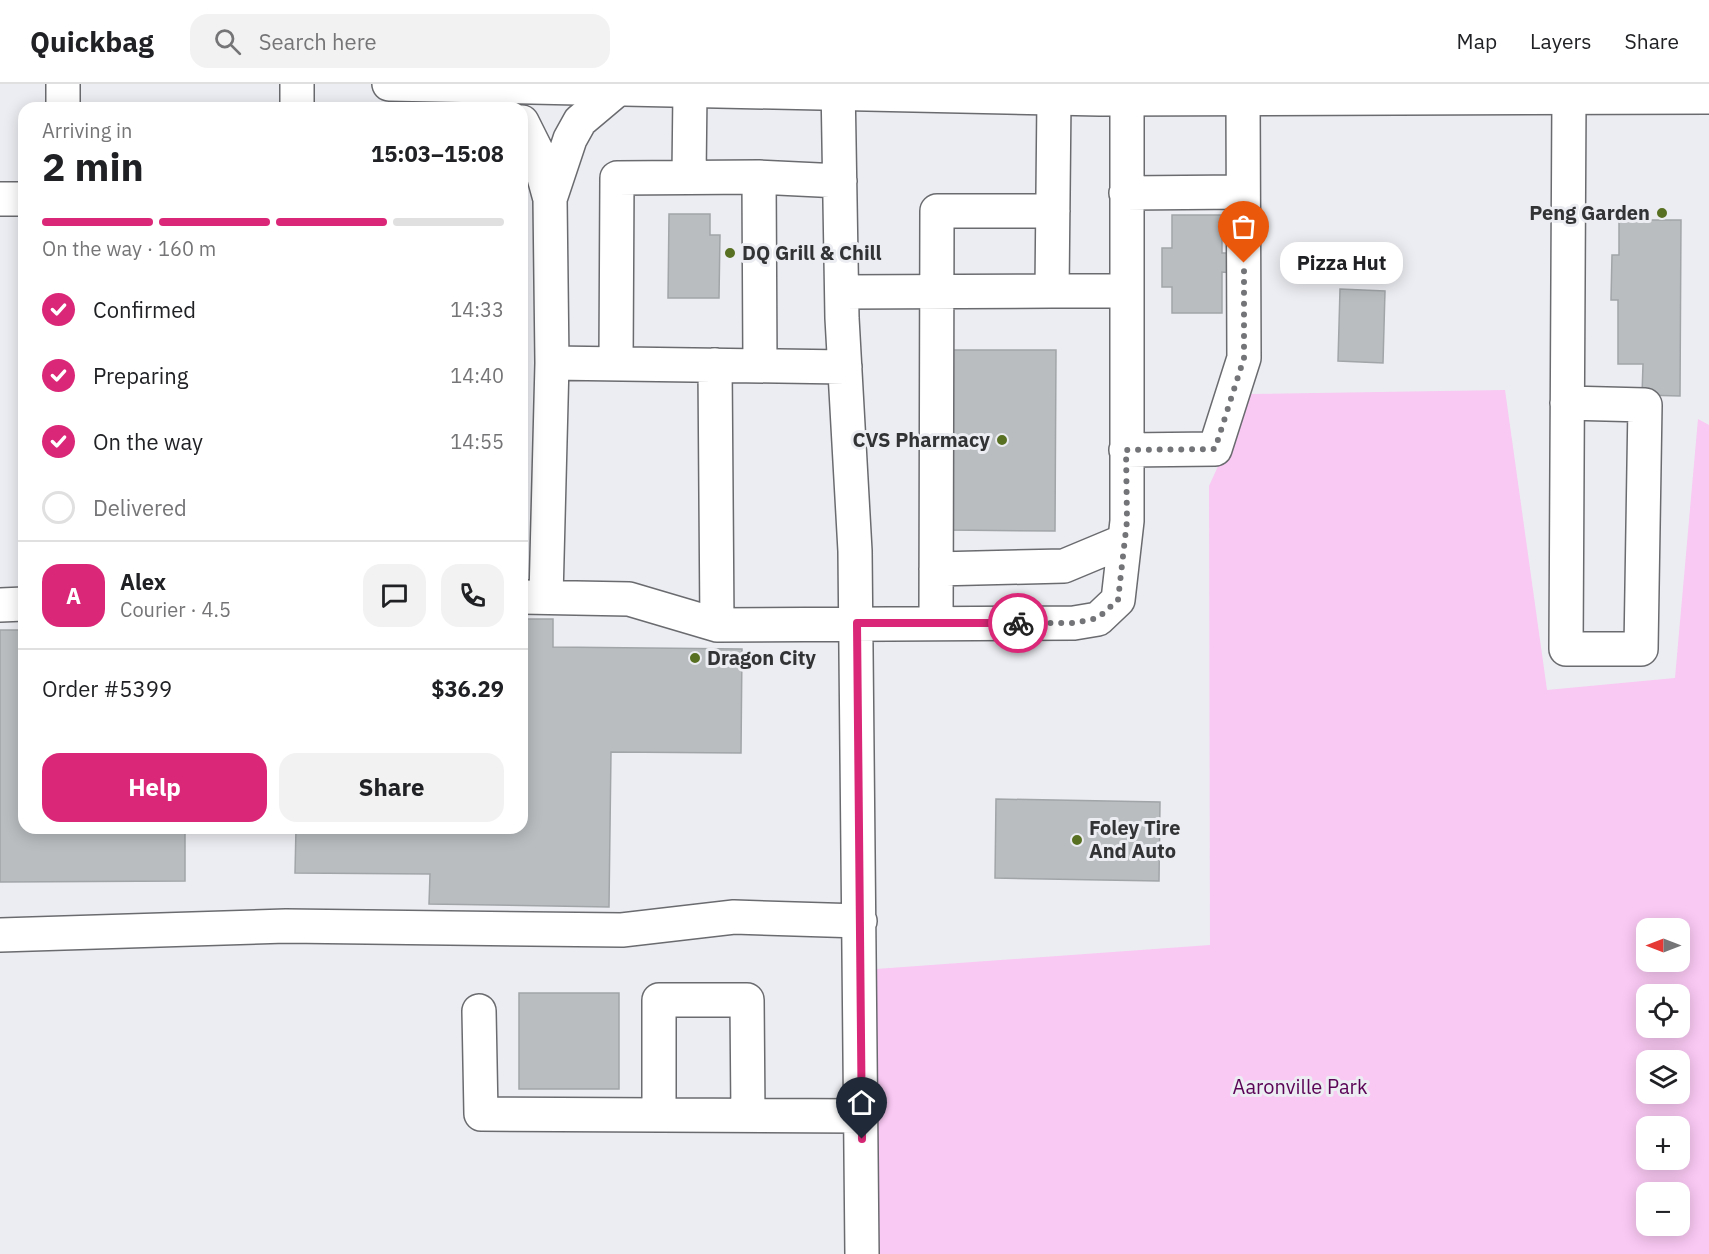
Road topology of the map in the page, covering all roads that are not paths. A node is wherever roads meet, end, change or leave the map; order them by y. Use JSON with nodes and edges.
{"nodes":[{"id":1,"x":63,"y":84,"type":"edge"},
{"id":2,"x":297,"y":84,"type":"edge"},
{"id":3,"x":389,"y":84,"type":"edge"},
{"id":4,"x":440,"y":85,"type":"edge"},
{"id":5,"x":481,"y":86,"type":"junction"},
{"id":6,"x":618,"y":89,"type":"junction"},
{"id":7,"x":838,"y":89,"type":"edge"},
{"id":8,"x":1607,"y":90,"type":"edge"},
{"id":9,"x":690,"y":91,"type":"junction"},
{"id":10,"x":1306,"y":91,"type":"edge"},
{"id":11,"x":1477,"y":91,"type":"edge"},
{"id":12,"x":1143,"y":93,"type":"edge"},
{"id":13,"x":1243,"y":97,"type":"junction"},
{"id":14,"x":1569,"y":97,"type":"junction"},
{"id":15,"x":1709,"y":97,"type":"edge"},
{"id":16,"x":1054,"y":98,"type":"junction"},
{"id":17,"x":63,"y":102,"type":"edge"},
{"id":18,"x":297,"y":102,"type":"edge"},
{"id":19,"x":499,"y":102,"type":"edge"},
{"id":20,"x":528,"y":134,"type":"edge"},
{"id":21,"x":689,"y":176,"type":"junction"},
{"id":22,"x":759,"y":177,"type":"junction"},
{"id":23,"x":840,"y":182,"type":"junction"},
{"id":24,"x":1243,"y":192,"type":"junction"},
{"id":25,"x":1126,"y":193,"type":"junction"},
{"id":26,"x":0,"y":199,"type":"edge"},
{"id":27,"x":536,"y":199,"type":"edge"},
{"id":28,"x":18,"y":200,"type":"edge"},
{"id":29,"x":1053,"y":211,"type":"junction"},
{"id":30,"x":937,"y":291,"type":"junction"},
{"id":31,"x":1052,"y":291,"type":"junction"},
{"id":32,"x":1125,"y":291,"type":"junction"},
{"id":33,"x":842,"y":292,"type":"junction"},
{"id":34,"x":552,"y":363,"type":"junction"},
{"id":35,"x":616,"y":363,"type":"junction"},
{"id":36,"x":715,"y":365,"type":"junction"},
{"id":37,"x":760,"y":365,"type":"junction"},
{"id":38,"x":845,"y":367,"type":"junction"},
{"id":39,"x":1567,"y":403,"type":"junction"},
{"id":40,"x":1126,"y":450,"type":"junction"},
{"id":41,"x":1124,"y":541,"type":"junction"},
{"id":42,"x":936,"y":569,"type":"junction"},
{"id":43,"x":534,"y":597,"type":"edge"},
{"id":44,"x":0,"y":604,"type":"edge"},
{"id":45,"x":18,"y":604,"type":"edge"},
{"id":46,"x":857,"y":623,"type":"junction"},
{"id":47,"x":936,"y":623,"type":"junction"},
{"id":48,"x":717,"y":625,"type":"junction"},
{"id":49,"x":860,"y":921,"type":"junction"},
{"id":50,"x":0,"y":935,"type":"edge"},
{"id":51,"x":479,"y":1011,"type":"dead end"},
{"id":52,"x":659,"y":1115,"type":"junction"},
{"id":53,"x":748,"y":1115,"type":"junction"},
{"id":54,"x":861,"y":1116,"type":"junction"},
{"id":55,"x":862,"y":1254,"type":"edge"}],
"edges":[{"from":1,"to":17,"type":"main road"},
{"from":2,"to":18,"type":"main road"},
{"from":3,"to":4,"type":"main road"},
{"from":4,"to":5,"type":"main road"},
{"from":5,"to":6,"type":"main road"},
{"from":5,"to":19,"type":"main road"},
{"from":6,"to":9,"type":"main road"},
{"from":6,"to":27,"type":"main road"},
{"from":7,"to":9,"type":"main road"},
{"from":7,"to":16,"type":"main road"},
{"from":7,"to":23,"type":"main road"},
{"from":8,"to":14,"type":"main road"},
{"from":8,"to":15,"type":"main road"},
{"from":9,"to":21,"type":"main road"},
{"from":10,"to":11,"type":"main road"},
{"from":10,"to":13,"type":"main road"},
{"from":11,"to":14,"type":"main road"},
{"from":12,"to":13,"type":"main road"},
{"from":12,"to":16,"type":"main road"},
{"from":12,"to":25,"type":"main road"},
{"from":13,"to":24,"type":"main road"},
{"from":14,"to":39,"type":"main road"},
{"from":16,"to":29,"type":"main road"},
{"from":20,"to":27,"type":"main road"},
{"from":21,"to":22,"type":"main road"},
{"from":21,"to":35,"type":"main road"},
{"from":22,"to":23,"type":"main road"},
{"from":22,"to":37,"type":"main road"},
{"from":23,"to":33,"type":"main road"},
{"from":24,"to":25,"type":"main road"},
{"from":24,"to":40,"type":"main road"},
{"from":25,"to":32,"type":"main road"},
{"from":26,"to":28,"type":"main road"},
{"from":27,"to":34,"type":"main road"},
{"from":29,"to":30,"type":"main road"},
{"from":29,"to":31,"type":"main road"},
{"from":30,"to":31,"type":"main road"},
{"from":30,"to":33,"type":"main road"},
{"from":30,"to":42,"type":"main road"},
{"from":31,"to":32,"type":"main road"},
{"from":32,"to":40,"type":"main road"},
{"from":33,"to":38,"type":"main road"},
{"from":34,"to":35,"type":"main road"},
{"from":34,"to":43,"type":"main road"},
{"from":35,"to":36,"type":"main road"},
{"from":36,"to":37,"type":"main road"},
{"from":36,"to":48,"type":"main road"},
{"from":37,"to":38,"type":"main road"},
{"from":38,"to":46,"type":"main road"},
{"from":39,"to":39,"type":"main road"},
{"from":40,"to":41,"type":"main road"},
{"from":41,"to":42,"type":"main road"},
{"from":41,"to":47,"type":"main road"},
{"from":42,"to":47,"type":"main road"},
{"from":43,"to":48,"type":"main road"},
{"from":44,"to":45,"type":"main road"},
{"from":46,"to":47,"type":"main road"},
{"from":46,"to":48,"type":"main road"},
{"from":46,"to":49,"type":"main road"},
{"from":49,"to":50,"type":"main road"},
{"from":49,"to":54,"type":"main road"},
{"from":51,"to":52,"type":"main road"},
{"from":52,"to":53,"type":"main road"},
{"from":52,"to":53,"type":"main road"},
{"from":53,"to":54,"type":"main road"},
{"from":54,"to":55,"type":"main road"}]}
